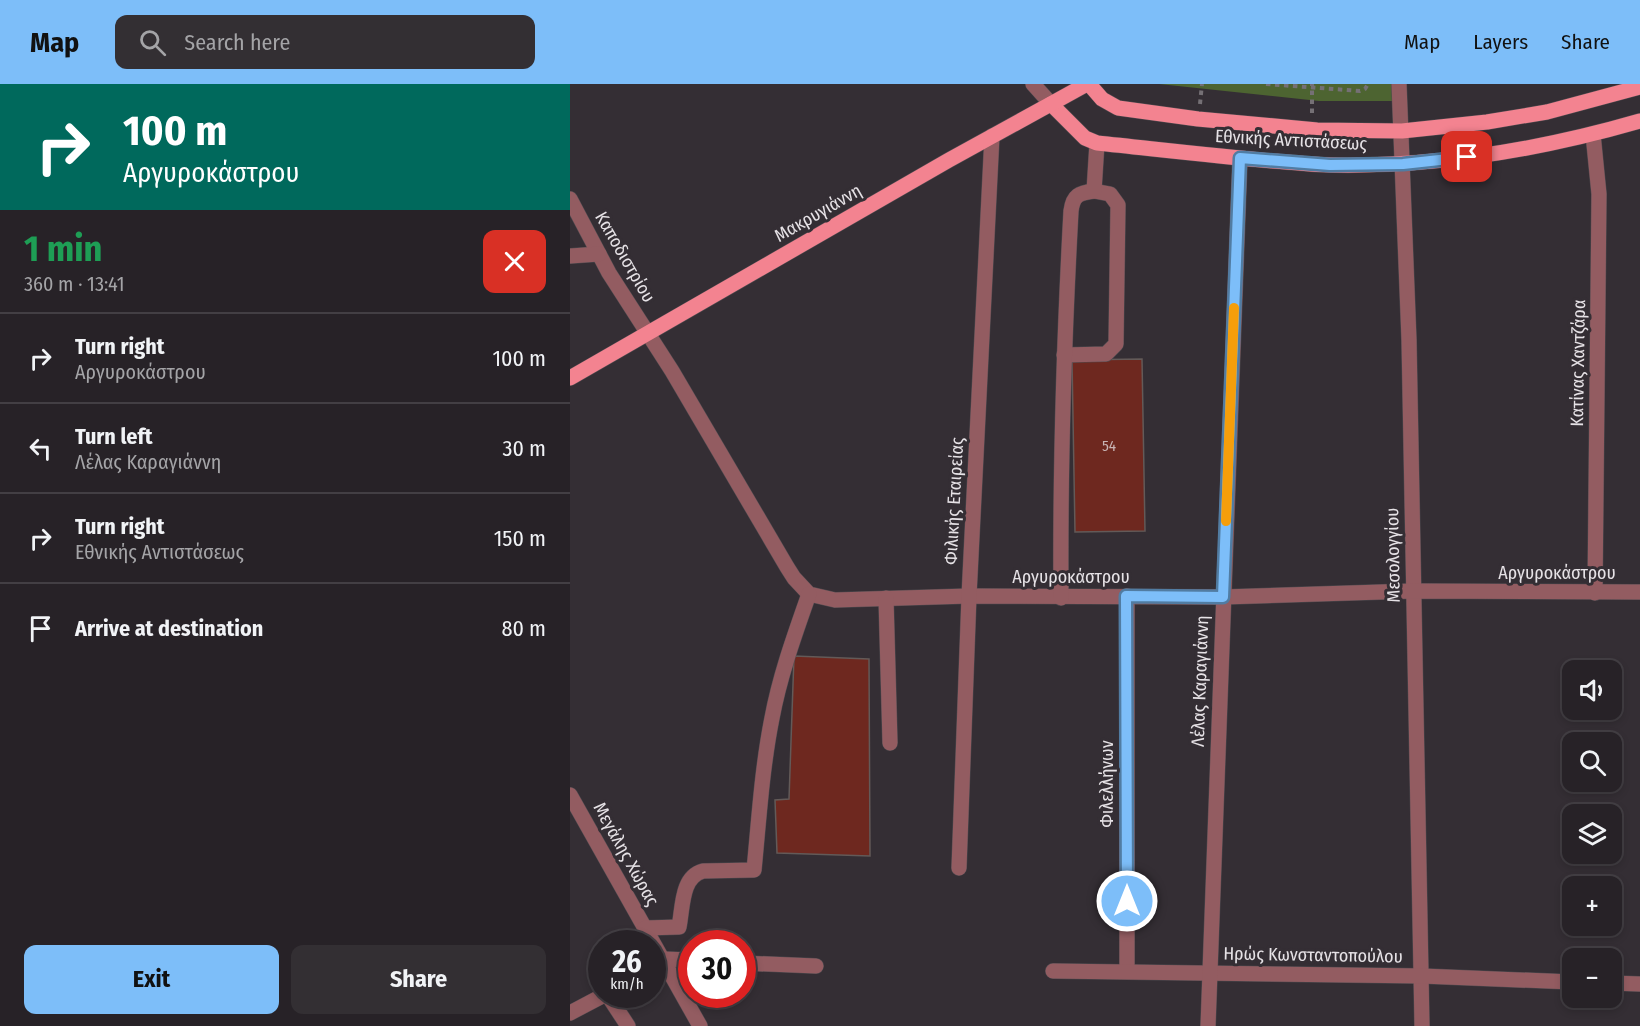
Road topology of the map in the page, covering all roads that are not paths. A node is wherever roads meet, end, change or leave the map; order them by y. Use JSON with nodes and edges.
{"nodes":[{"id":1,"x":1033,"y":84,"type":"edge"},
{"id":2,"x":1088,"y":84,"type":"edge"},
{"id":3,"x":1399,"y":84,"type":"edge"},
{"id":4,"x":1640,"y":87,"type":"edge"},
{"id":5,"x":1051,"y":104,"type":"junction"},
{"id":6,"x":1640,"y":121,"type":"edge"},
{"id":7,"x":1402,"y":131,"type":"junction"},
{"id":8,"x":1593,"y":134,"type":"junction"},
{"id":9,"x":992,"y":136,"type":"junction"},
{"id":10,"x":1096,"y":143,"type":"junction"},
{"id":11,"x":1240,"y":158,"type":"junction"},
{"id":12,"x":1403,"y":164,"type":"junction"},
{"id":13,"x":1094,"y":191,"type":"junction"},
{"id":14,"x":570,"y":199,"type":"edge"},
{"id":15,"x":599,"y":254,"type":"junction"},
{"id":16,"x":570,"y":256,"type":"edge"},
{"id":17,"x":647,"y":334,"type":"junction"},
{"id":18,"x":1064,"y":355,"type":"junction"},
{"id":19,"x":570,"y":378,"type":"edge"},
{"id":20,"x":1413,"y":591,"type":"junction"},
{"id":21,"x":1640,"y":592,"type":"edge"},
{"id":22,"x":1595,"y":593,"type":"junction"},
{"id":23,"x":809,"y":594,"type":"junction"},
{"id":24,"x":969,"y":596,"type":"junction"},
{"id":25,"x":1126,"y":596,"type":"junction"},
{"id":26,"x":1223,"y":597,"type":"junction"},
{"id":27,"x":886,"y":598,"type":"junction"},
{"id":28,"x":1061,"y":598,"type":"junction"},
{"id":29,"x":890,"y":743,"type":"dead end"},
{"id":30,"x":570,"y":795,"type":"edge"},
{"id":31,"x":959,"y":868,"type":"dead end"},
{"id":32,"x":645,"y":928,"type":"joint"},
{"id":33,"x":756,"y":964,"type":"edge"},
{"id":34,"x":816,"y":966,"type":"dead end"},
{"id":35,"x":1053,"y":971,"type":"dead end"},
{"id":36,"x":1127,"y":971,"type":"junction"},
{"id":37,"x":1209,"y":973,"type":"junction"},
{"id":38,"x":666,"y":974,"type":"edge"},
{"id":39,"x":1422,"y":976,"type":"junction"},
{"id":40,"x":1562,"y":982,"type":"edge"},
{"id":41,"x":1622,"y":983,"type":"edge"},
{"id":42,"x":1640,"y":984,"type":"edge"},
{"id":43,"x":588,"y":1004,"type":"edge"},
{"id":44,"x":616,"y":1008,"type":"edge"},
{"id":45,"x":570,"y":1013,"type":"edge"},
{"id":46,"x":628,"y":1026,"type":"edge"},
{"id":47,"x":700,"y":1026,"type":"edge"},
{"id":48,"x":1208,"y":1026,"type":"edge"},
{"id":49,"x":1422,"y":1026,"type":"edge"}],
"edges":[{"from":1,"to":5,"type":"street"},
{"from":2,"to":5,"type":"main road","name":"Μακρυγιάννη"},
{"from":2,"to":7,"type":"main road","name":"Εθνικής Αντιστάσεως"},
{"from":3,"to":7,"type":"street","name":"Μεσολογγίου"},
{"from":4,"to":7,"type":"main road","name":"Εθνικής Αντιστάσεως"},
{"from":5,"to":9,"type":"main road","name":"Μακρυγιάννη"},
{"from":5,"to":10,"type":"main road"},
{"from":6,"to":8,"type":"main road","name":"Εθνικής Αντιστάσεως"},
{"from":7,"to":12,"type":"street","name":"Μεσολογγίου"},
{"from":8,"to":12,"type":"main road","name":"Εθνικής Αντιστάσεως"},
{"from":8,"to":22,"type":"street","name":"Κατίνας Χαντζάρα"},
{"from":9,"to":17,"type":"main road","name":"Μακρυγιάννη"},
{"from":9,"to":24,"type":"street","name":"Φιλικής Εταιρείας"},
{"from":10,"to":11,"type":"main road","name":"Εθνικής Αντιστάσεως"},
{"from":10,"to":13,"type":"street"},
{"from":11,"to":12,"type":"main road","name":"Εθνικής Αντιστάσεως"},
{"from":11,"to":26,"type":"street","name":"Λέλας Καραγιάννη"},
{"from":12,"to":20,"type":"street","name":"Μεσολογγίου"},
{"from":13,"to":18,"type":"street"},
{"from":13,"to":18,"type":"street"},
{"from":14,"to":15,"type":"street","name":"Καποδιστρίου"},
{"from":15,"to":16,"type":"street"},
{"from":15,"to":17,"type":"street","name":"Καποδιστρίου"},
{"from":17,"to":19,"type":"main road","name":"Μακρυγιάννη"},
{"from":17,"to":23,"type":"street"},
{"from":18,"to":28,"type":"street"},
{"from":20,"to":22,"type":"street","name":"Αργυροκάστρου"},
{"from":20,"to":26,"type":"street","name":"Αργυροκάστρου"},
{"from":20,"to":39,"type":"street","name":"Μεσολογγίου"},
{"from":21,"to":22,"type":"street","name":"Αργυροκάστρου"},
{"from":23,"to":27,"type":"street","name":"Αργυροκάστρου"},
{"from":23,"to":32,"type":"street"},
{"from":24,"to":27,"type":"street","name":"Αργυροκάστρου"},
{"from":24,"to":28,"type":"street","name":"Αργυροκάστρου"},
{"from":24,"to":31,"type":"street","name":"Φιλικής Εταιρείας"},
{"from":25,"to":26,"type":"street","name":"Αργυροκάστρου"},
{"from":25,"to":28,"type":"street","name":"Αργυροκάστρου"},
{"from":25,"to":36,"type":"street","name":"Φιλελλήνων"},
{"from":26,"to":37,"type":"street","name":"Λέλας Καραγιάννη"},
{"from":27,"to":29,"type":"street"},
{"from":30,"to":32,"type":"street","name":"Μεγάλης Χώρας"},
{"from":33,"to":34,"type":"street"},
{"from":35,"to":36,"type":"street","name":"Ηρώς Κωνσταντοπούλου"},
{"from":36,"to":37,"type":"street","name":"Ηρώς Κωνσταντοπούλου"},
{"from":37,"to":39,"type":"street","name":"Ηρώς Κωνσταντοπούλου"},
{"from":37,"to":48,"type":"street","name":"Λέλας Καραγιάννη"},
{"from":38,"to":47,"type":"street","name":"Μεγάλης Χώρας"},
{"from":39,"to":40,"type":"street","name":"Ηρώς Κωνσταντοπούλου"},
{"from":39,"to":49,"type":"street","name":"Μεσολογγίου"},
{"from":41,"to":42,"type":"street"},
{"from":43,"to":45,"type":"street"},
{"from":44,"to":46,"type":"street"}]}
